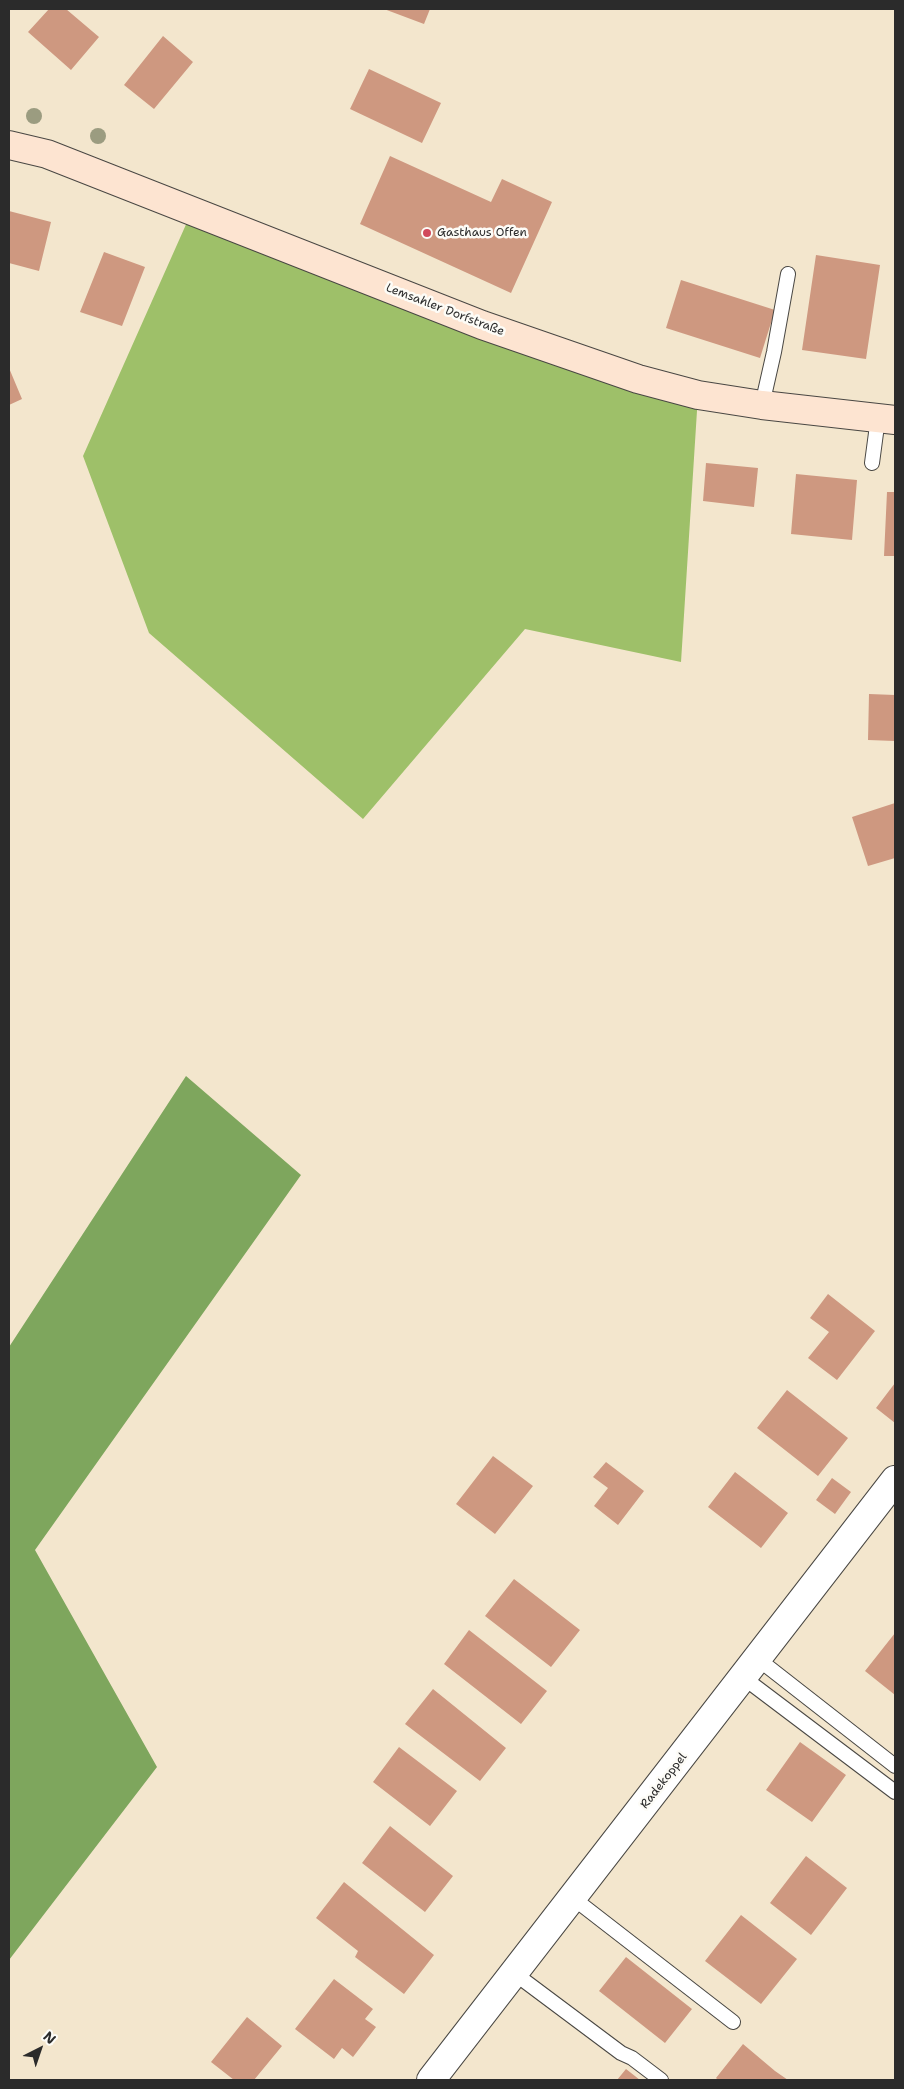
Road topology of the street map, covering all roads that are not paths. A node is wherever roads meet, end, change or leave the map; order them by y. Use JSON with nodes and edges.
{"nodes":[{"id":1,"x":9,"y":145,"type":"edge"},
{"id":2,"x":788,"y":274,"type":"dead end"},
{"id":3,"x":762,"y":405,"type":"junction"},
{"id":4,"x":887,"y":419,"type":"edge"},
{"id":5,"x":872,"y":462,"type":"dead end"},
{"id":6,"x":895,"y":1480,"type":"edge"},
{"id":7,"x":751,"y":1669,"type":"junction"},
{"id":8,"x":895,"y":1766,"type":"edge"},
{"id":9,"x":895,"y":1792,"type":"edge"},
{"id":10,"x":572,"y":1898,"type":"junction"},
{"id":11,"x":514,"y":1973,"type":"junction"},
{"id":12,"x":733,"y":2022,"type":"dead end"},
{"id":13,"x":431,"y":2080,"type":"edge"},
{"id":14,"x":661,"y":2080,"type":"edge"}],
"edges":[{"from":1,"to":3,"type":"street","name":"Lemsahler Dorfstraße"},
{"from":2,"to":3,"type":"lane"},
{"from":3,"to":4,"type":"street","name":"Lemsahler Dorfstraße"},
{"from":4,"to":5,"type":"lane"},
{"from":6,"to":7,"type":"street","name":"Radekoppel"},
{"from":7,"to":8,"type":"lane"},
{"from":7,"to":9,"type":"lane"},
{"from":7,"to":10,"type":"street","name":"Radekoppel"},
{"from":10,"to":11,"type":"street","name":"Radekoppel"},
{"from":10,"to":12,"type":"lane"},
{"from":11,"to":13,"type":"street","name":"Radekoppel"},
{"from":11,"to":14,"type":"lane"}]}
